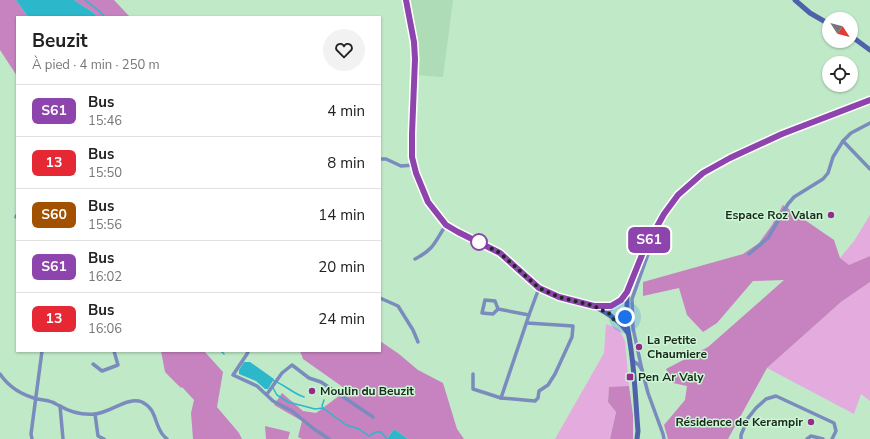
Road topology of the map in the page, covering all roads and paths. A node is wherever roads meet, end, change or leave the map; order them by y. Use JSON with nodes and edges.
{"nodes":[{"id":1,"x":406,"y":0,"type":"edge"},
{"id":2,"x":795,"y":0,"type":"edge"},
{"id":3,"x":822,"y":20,"type":"edge"},
{"id":4,"x":858,"y":41,"type":"edge"},
{"id":5,"x":870,"y":50,"type":"edge"},
{"id":6,"x":870,"y":100,"type":"edge"},
{"id":7,"x":870,"y":123,"type":"edge"},
{"id":8,"x":843,"y":141,"type":"junction"},
{"id":9,"x":381,"y":159,"type":"edge"},
{"id":10,"x":414,"y":164,"type":"junction"},
{"id":11,"x":870,"y":169,"type":"edge"},
{"id":12,"x":446,"y":225,"type":"junction"},
{"id":13,"x":653,"y":232,"type":"junction"},
{"id":14,"x":749,"y":254,"type":"dead end"},
{"id":15,"x":415,"y":259,"type":"dead end"},
{"id":16,"x":539,"y":288,"type":"junction"},
{"id":17,"x":627,"y":292,"type":"junction"},
{"id":18,"x":381,"y":298,"type":"edge"},
{"id":19,"x":617,"y":302,"type":"junction"},
{"id":20,"x":594,"y":306,"type":"junction"},
{"id":21,"x":611,"y":306,"type":"junction"},
{"id":22,"x":626,"y":308,"type":"junction"},
{"id":23,"x":498,"y":309,"type":"junction"},
{"id":24,"x":610,"y":314,"type":"junction"},
{"id":25,"x":528,"y":316,"type":"junction"},
{"id":26,"x":625,"y":317,"type":"junction"},
{"id":27,"x":616,"y":320,"type":"junction"},
{"id":28,"x":527,"y":323,"type":"junction"},
{"id":29,"x":630,"y":336,"type":"junction"},
{"id":30,"x":418,"y":342,"type":"dead end"},
{"id":31,"x":42,"y":352,"type":"edge"},
{"id":32,"x":114,"y":352,"type":"edge"},
{"id":33,"x":247,"y":352,"type":"edge"},
{"id":34,"x":633,"y":361,"type":"junction"},
{"id":35,"x":93,"y":364,"type":"dead end"},
{"id":36,"x":642,"y":370,"type":"junction"},
{"id":37,"x":0,"y":374,"type":"edge"},
{"id":38,"x":473,"y":374,"type":"dead end"},
{"id":39,"x":267,"y":394,"type":"junction"},
{"id":40,"x":35,"y":398,"type":"junction"},
{"id":41,"x":501,"y":398,"type":"junction"},
{"id":42,"x":60,"y":406,"type":"junction"},
{"id":43,"x":95,"y":414,"type":"junction"},
{"id":44,"x":373,"y":417,"type":"dead end"},
{"id":45,"x":32,"y":439,"type":"edge"},
{"id":46,"x":63,"y":439,"type":"edge"},
{"id":47,"x":104,"y":439,"type":"edge"},
{"id":48,"x":167,"y":439,"type":"edge"},
{"id":49,"x":329,"y":439,"type":"edge"},
{"id":50,"x":637,"y":439,"type":"edge"},
{"id":51,"x":664,"y":439,"type":"edge"},
{"id":52,"x":741,"y":439,"type":"edge"},
{"id":53,"x":807,"y":439,"type":"edge"},
{"id":54,"x":824,"y":439,"type":"edge"},
{"id":55,"x":832,"y":439,"type":"edge"}],
"edges":[{"from":1,"to":10,"type":"main road"},
{"from":2,"to":3,"type":"main road"},
{"from":4,"to":5,"type":"main road"},
{"from":6,"to":13,"type":"main road"},
{"from":7,"to":8,"type":"street"},
{"from":8,"to":11,"type":"street"},
{"from":8,"to":14,"type":"street"},
{"from":9,"to":10,"type":"street"},
{"from":10,"to":12,"type":"main road"},
{"from":12,"to":15,"type":"street"},
{"from":12,"to":16,"type":"main road"},
{"from":13,"to":17,"type":"main road"},
{"from":13,"to":36,"type":"street"},
{"from":16,"to":20,"type":"main road"},
{"from":16,"to":25,"type":"street"},
{"from":17,"to":19,"type":"main road"},
{"from":17,"to":22,"type":"main road"},
{"from":18,"to":30,"type":"street"},
{"from":19,"to":21,"type":"main road"},
{"from":19,"to":22,"type":"main road"},
{"from":20,"to":21,"type":"main road"},
{"from":20,"to":24,"type":"main road"},
{"from":21,"to":24,"type":"main road"},
{"from":22,"to":26,"type":"main road"},
{"from":23,"to":23,"type":"street"},
{"from":23,"to":25,"type":"street"},
{"from":24,"to":27,"type":"main road"},
{"from":25,"to":28,"type":"street"},
{"from":26,"to":27,"type":"main road"},
{"from":26,"to":29,"type":"main road"},
{"from":27,"to":29,"type":"main road"},
{"from":28,"to":41,"type":"street"},
{"from":28,"to":41,"type":"street"},
{"from":29,"to":34,"type":"main road"},
{"from":31,"to":40,"type":"street"},
{"from":32,"to":35,"type":"street"},
{"from":33,"to":39,"type":"street"},
{"from":34,"to":36,"type":"street"},
{"from":34,"to":50,"type":"main road"},
{"from":36,"to":51,"type":"street"},
{"from":37,"to":40,"type":"street"},
{"from":38,"to":41,"type":"street"},
{"from":39,"to":44,"type":"street"},
{"from":39,"to":49,"type":"street"},
{"from":40,"to":42,"type":"street"},
{"from":40,"to":45,"type":"street"},
{"from":42,"to":43,"type":"street"},
{"from":42,"to":46,"type":"street"},
{"from":43,"to":47,"type":"street"},
{"from":43,"to":48,"type":"street"},
{"from":52,"to":55,"type":"street"},
{"from":53,"to":54,"type":"street"}]}
